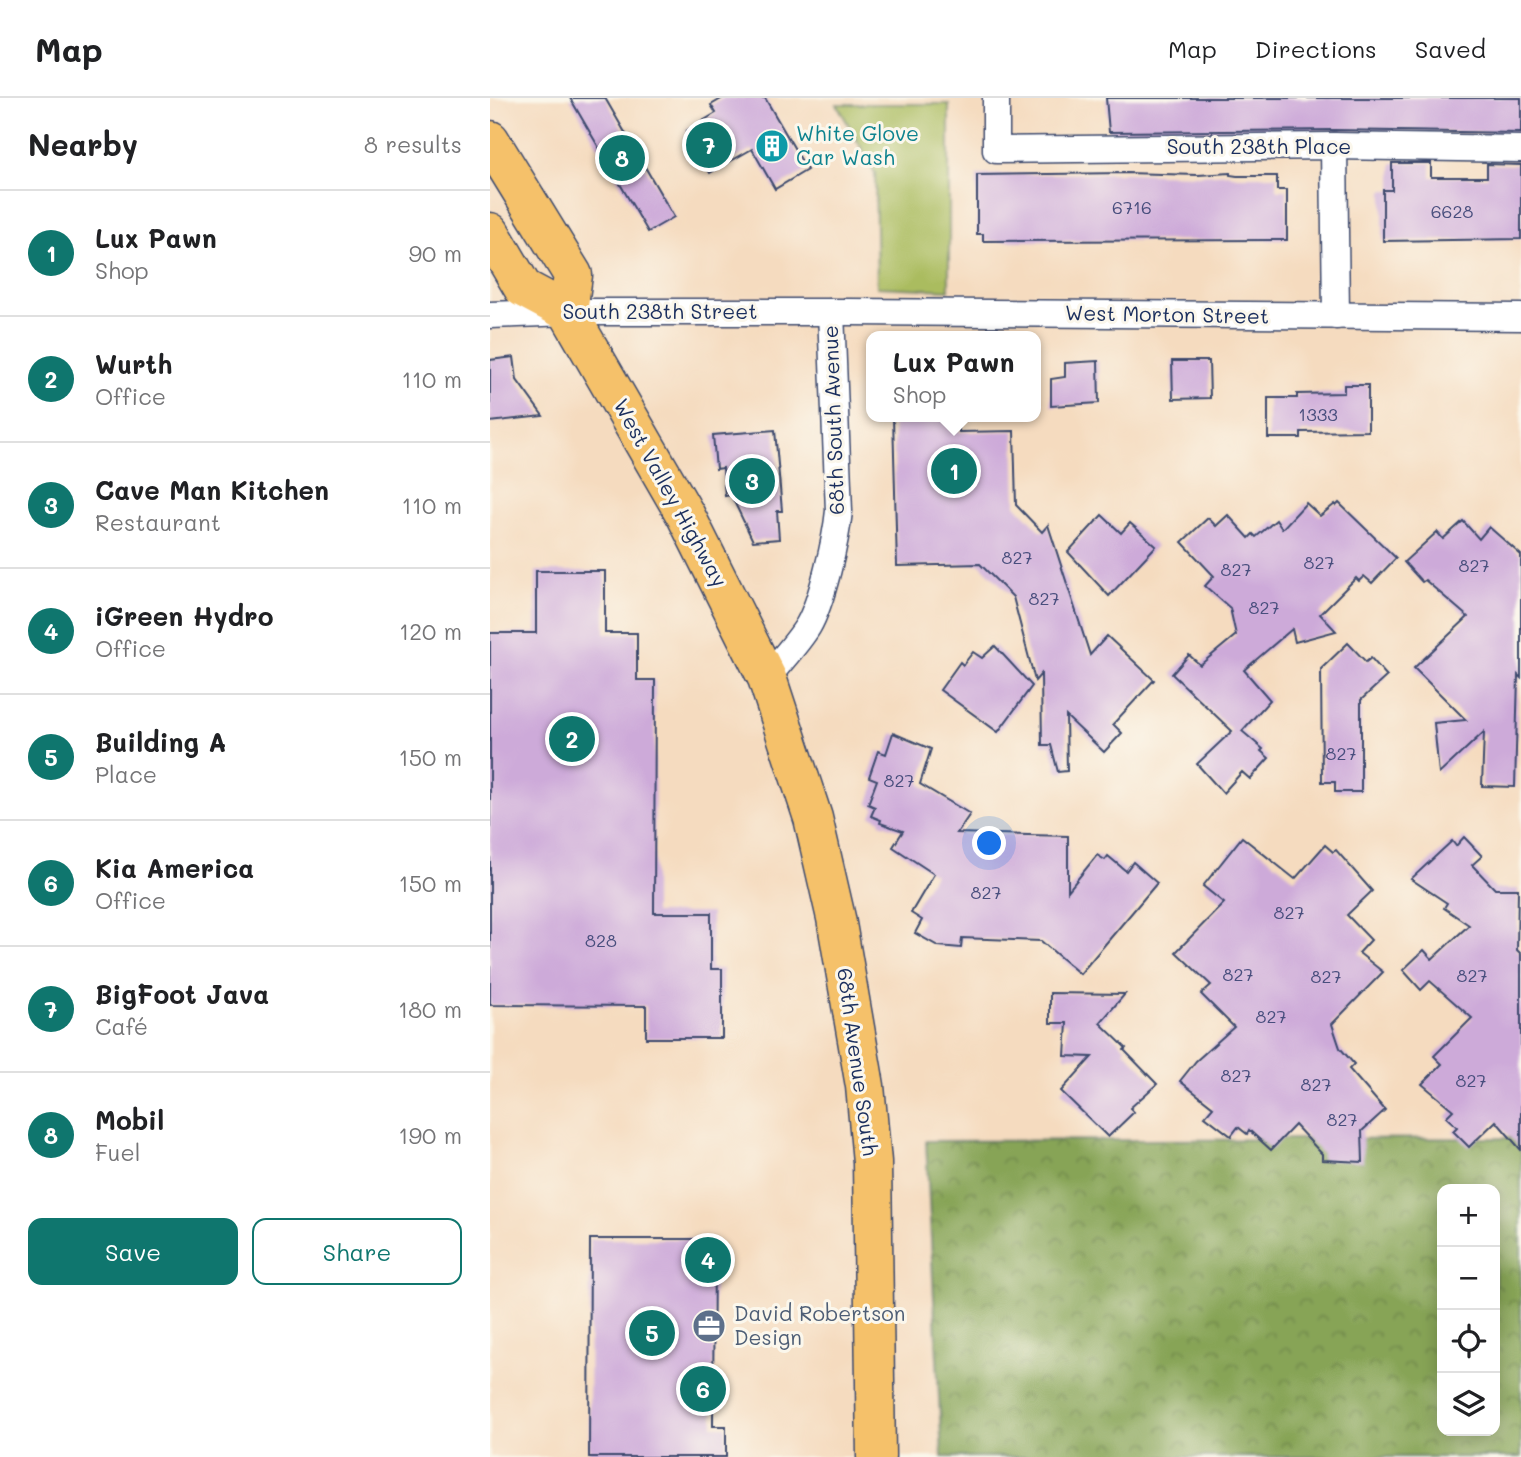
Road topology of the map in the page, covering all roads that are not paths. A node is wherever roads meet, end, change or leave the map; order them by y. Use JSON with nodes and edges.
{"nodes":[{"id":1,"x":996,"y":98,"type":"edge"},
{"id":2,"x":490,"y":140,"type":"edge"},
{"id":3,"x":1334,"y":146,"type":"junction"},
{"id":4,"x":1521,"y":149,"type":"edge"},
{"id":5,"x":490,"y":232,"type":"edge"},
{"id":6,"x":568,"y":312,"type":"junction"},
{"id":7,"x":831,"y":312,"type":"junction"},
{"id":8,"x":490,"y":315,"type":"edge"},
{"id":9,"x":1336,"y":316,"type":"junction"},
{"id":10,"x":1521,"y":317,"type":"edge"},
{"id":11,"x":767,"y":678,"type":"junction"},
{"id":12,"x":876,"y":1457,"type":"edge"}],
"edges":[{"from":1,"to":3,"type":"street","name":"South 238th Place"},
{"from":2,"to":6,"type":"main road"},
{"from":3,"to":4,"type":"street","name":"South 238th Place"},
{"from":3,"to":9,"type":"street"},
{"from":5,"to":6,"type":"main road"},
{"from":6,"to":7,"type":"street","name":"South 238th Street"},
{"from":6,"to":8,"type":"street","name":"South 238th Street"},
{"from":6,"to":11,"type":"main road","name":"West Valley Highway"},
{"from":7,"to":9,"type":"street","name":"West Morton Street"},
{"from":7,"to":11,"type":"street","name":"68th South Avenue"},
{"from":9,"to":10,"type":"street"},
{"from":11,"to":12,"type":"main road","name":"68th Avenue South"}]}
